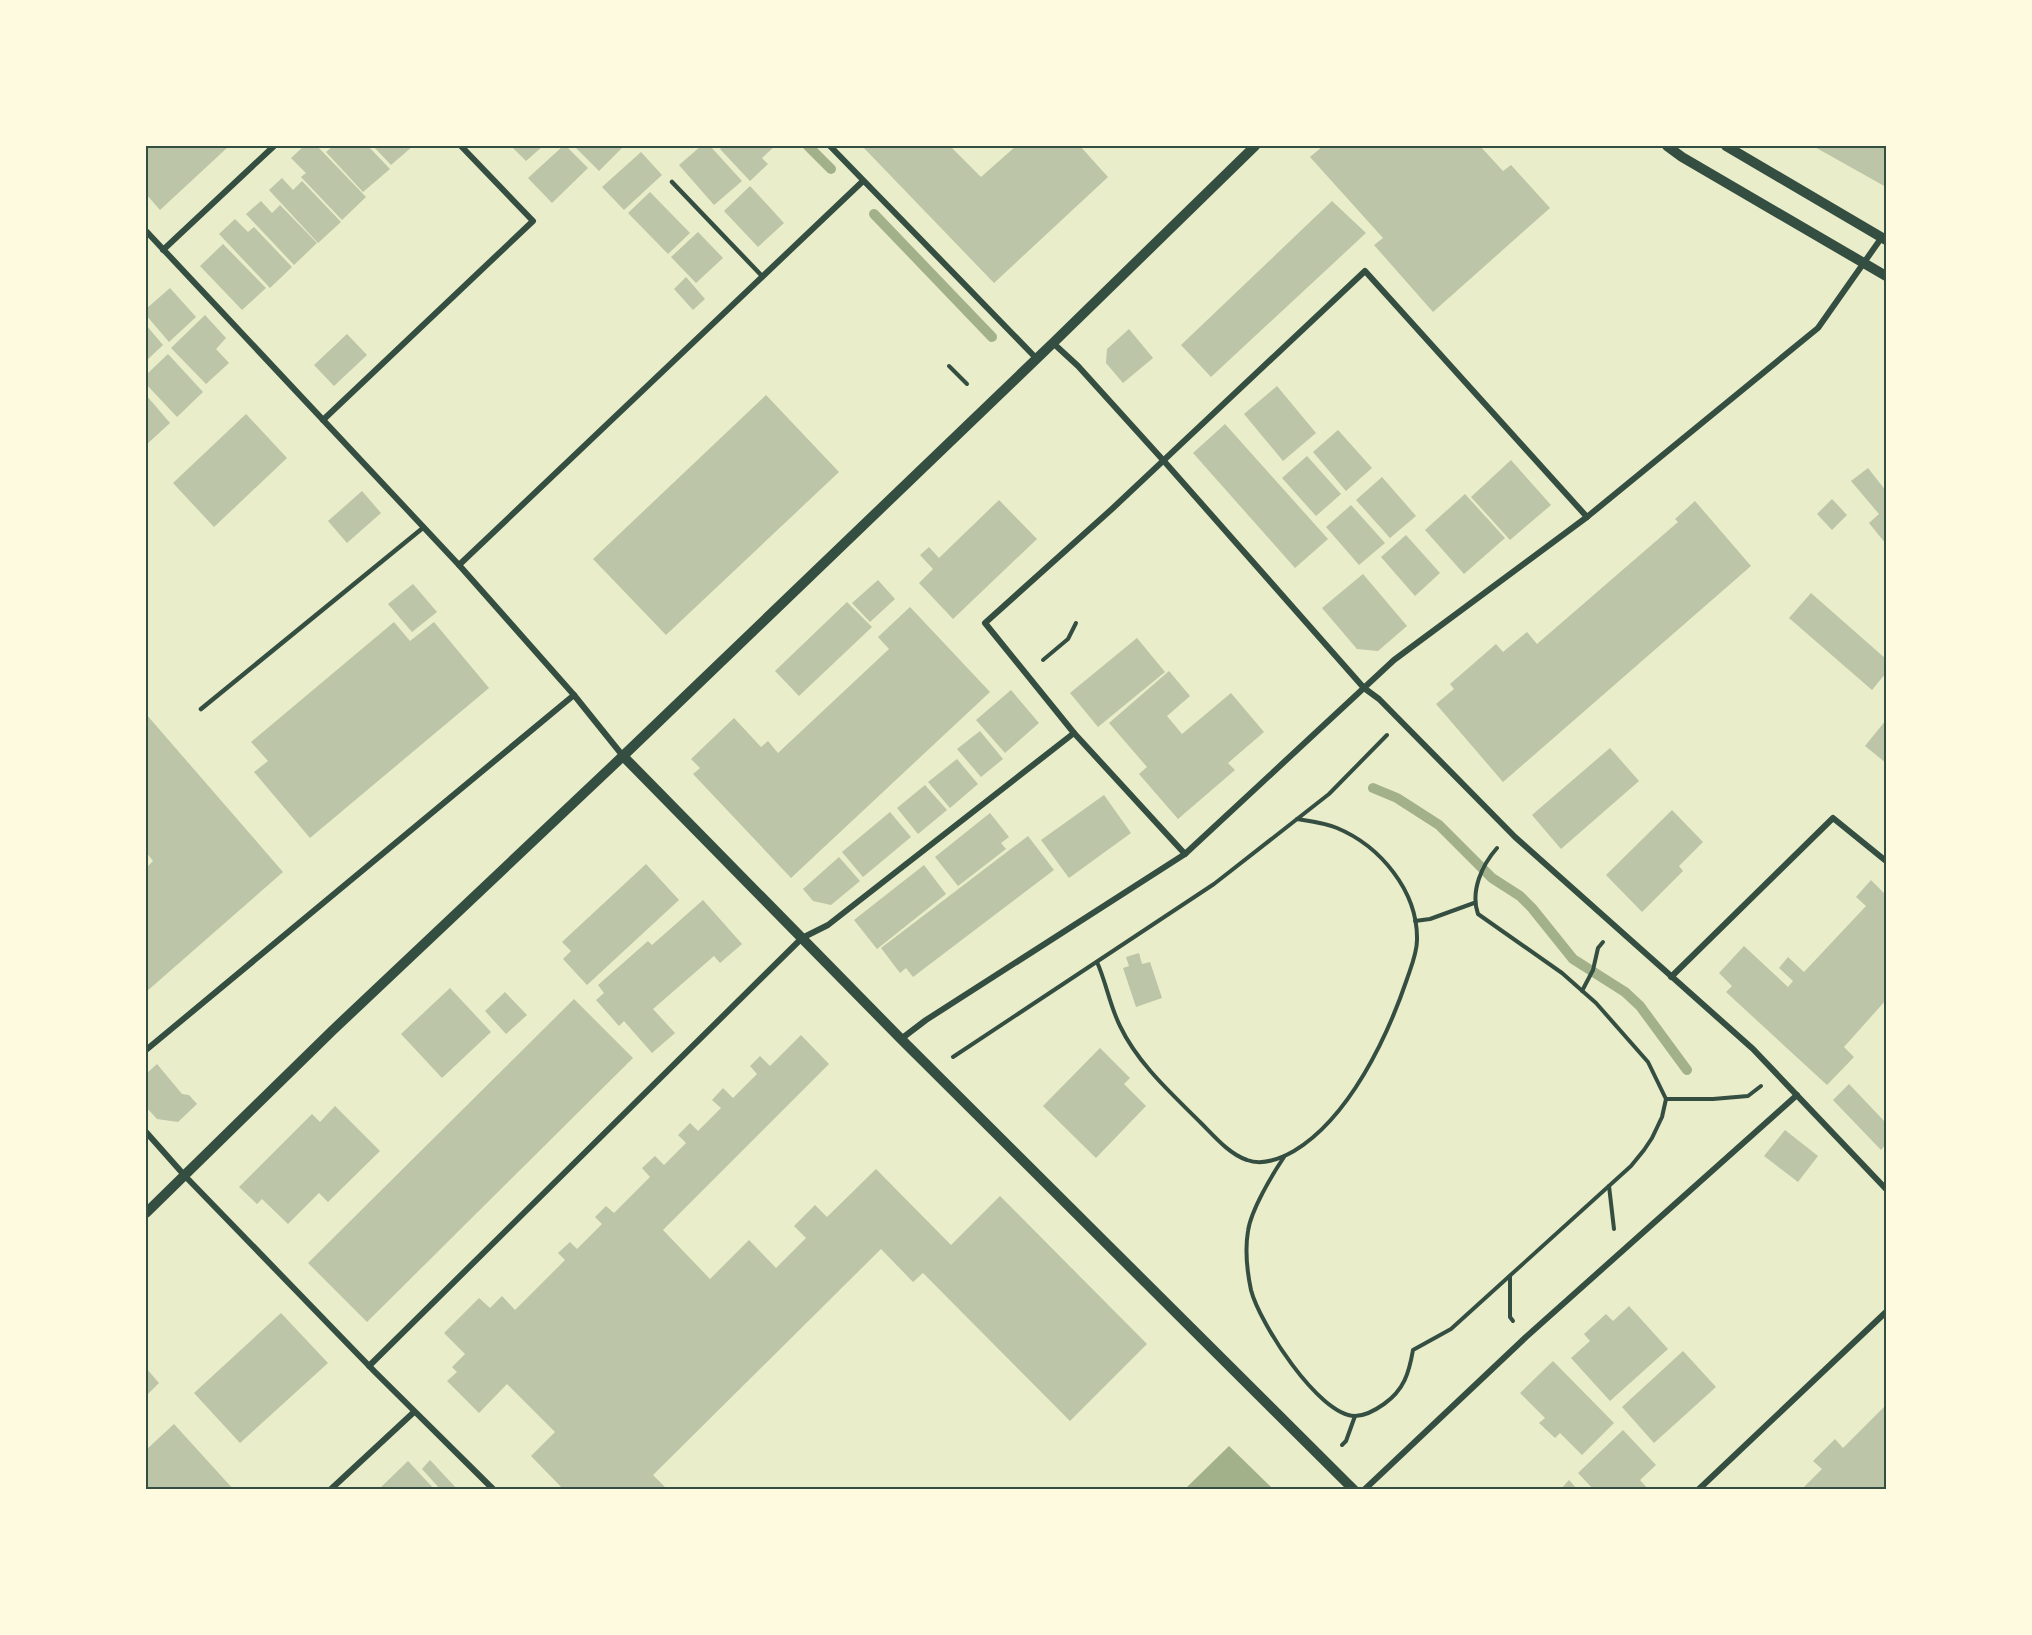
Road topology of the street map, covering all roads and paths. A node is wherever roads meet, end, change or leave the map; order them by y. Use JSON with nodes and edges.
{"nodes":[{"id":1,"x":274,"y":146,"type":"edge"},
{"id":2,"x":461,"y":146,"type":"edge"},
{"id":3,"x":830,"y":146,"type":"edge"},
{"id":4,"x":1255,"y":146,"type":"edge"},
{"id":5,"x":1667,"y":146,"type":"edge"},
{"id":6,"x":1730,"y":146,"type":"edge"},
{"id":7,"x":863,"y":181,"type":"junction"},
{"id":8,"x":672,"y":182,"type":"dead end"},
{"id":9,"x":147,"y":237,"type":"edge"},
{"id":10,"x":1884,"y":239,"type":"edge"},
{"id":11,"x":163,"y":250,"type":"junction"},
{"id":12,"x":1864,"y":264,"type":"junction"},
{"id":13,"x":762,"y":276,"type":"junction"},
{"id":14,"x":1887,"y":276,"type":"edge"},
{"id":15,"x":1053,"y":343,"type":"junction"},
{"id":16,"x":1036,"y":358,"type":"junction"},
{"id":17,"x":949,"y":366,"type":"dead end"},
{"id":18,"x":967,"y":384,"type":"dead end"},
{"id":19,"x":323,"y":420,"type":"junction"},
{"id":20,"x":1163,"y":460,"type":"junction"},
{"id":21,"x":1587,"y":517,"type":"junction"},
{"id":22,"x":424,"y":527,"type":"junction"},
{"id":23,"x":459,"y":565,"type":"junction"},
{"id":24,"x":1076,"y":622,"type":"dead end"},
{"id":25,"x":1026,"y":674,"type":"junction"},
{"id":26,"x":1364,"y":688,"type":"junction"},
{"id":27,"x":574,"y":695,"type":"junction"},
{"id":28,"x":201,"y":709,"type":"dead end"},
{"id":29,"x":1400,"y":720,"type":"junction"},
{"id":30,"x":1074,"y":733,"type":"junction"},
{"id":31,"x":623,"y":756,"type":"junction"},
{"id":32,"x":1297,"y":819,"type":"junction"},
{"id":33,"x":1511,"y":833,"type":"junction"},
{"id":34,"x":1185,"y":854,"type":"junction"},
{"id":35,"x":1887,"y":861,"type":"edge"},
{"id":36,"x":1474,"y":903,"type":"junction"},
{"id":37,"x":1415,"y":921,"type":"junction"},
{"id":38,"x":1614,"y":927,"type":"junction"},
{"id":39,"x":802,"y":938,"type":"junction"},
{"id":40,"x":1097,"y":962,"type":"junction"},
{"id":41,"x":1671,"y":977,"type":"junction"},
{"id":42,"x":1582,"y":991,"type":"junction"},
{"id":43,"x":901,"y":1039,"type":"junction"},
{"id":44,"x":146,"y":1050,"type":"edge"},
{"id":45,"x":1774,"y":1071,"type":"junction"},
{"id":46,"x":934,"y":1072,"type":"junction"},
{"id":47,"x":1797,"y":1095,"type":"junction"},
{"id":48,"x":1666,"y":1099,"type":"junction"},
{"id":49,"x":146,"y":1132,"type":"edge"},
{"id":50,"x":1284,"y":1157,"type":"junction"},
{"id":51,"x":184,"y":1176,"type":"junction"},
{"id":52,"x":1609,"y":1185,"type":"junction"},
{"id":53,"x":1887,"y":1189,"type":"edge"},
{"id":54,"x":146,"y":1213,"type":"edge"},
{"id":55,"x":1628,"y":1246,"type":"junction"},
{"id":56,"x":1510,"y":1275,"type":"junction"},
{"id":57,"x":1887,"y":1312,"type":"edge"},
{"id":58,"x":1526,"y":1337,"type":"junction"},
{"id":59,"x":369,"y":1366,"type":"junction"},
{"id":60,"x":414,"y":1412,"type":"junction"},
{"id":61,"x":1355,"y":1416,"type":"junction"},
{"id":62,"x":1325,"y":1462,"type":"junction"},
{"id":63,"x":330,"y":1490,"type":"edge"},
{"id":64,"x":494,"y":1490,"type":"edge"},
{"id":65,"x":1354,"y":1490,"type":"edge"},
{"id":66,"x":1364,"y":1490,"type":"edge"},
{"id":67,"x":1698,"y":1490,"type":"edge"}],
"edges":[{"from":1,"to":11,"type":"street"},
{"from":2,"to":19,"type":"street"},
{"from":3,"to":7,"type":"street"},
{"from":4,"to":15,"type":"street"},
{"from":5,"to":12,"type":"street"},
{"from":6,"to":10,"type":"street"},
{"from":7,"to":13,"type":"street"},
{"from":7,"to":16,"type":"street"},
{"from":8,"to":13,"type":"lane"},
{"from":9,"to":11,"type":"street"},
{"from":10,"to":12,"type":"street"},
{"from":11,"to":19,"type":"street"},
{"from":12,"to":14,"type":"street"},
{"from":12,"to":21,"type":"street"},
{"from":13,"to":23,"type":"street"},
{"from":15,"to":16,"type":"street"},
{"from":15,"to":20,"type":"street"},
{"from":16,"to":31,"type":"street"},
{"from":17,"to":18,"type":"path"},
{"from":19,"to":22,"type":"street"},
{"from":20,"to":21,"type":"street"},
{"from":20,"to":25,"type":"street"},
{"from":20,"to":26,"type":"street"},
{"from":21,"to":26,"type":"street"},
{"from":22,"to":23,"type":"street"},
{"from":22,"to":28,"type":"lane"},
{"from":23,"to":27,"type":"street"},
{"from":24,"to":25,"type":"path"},
{"from":25,"to":30,"type":"street"},
{"from":26,"to":29,"type":"street"},
{"from":26,"to":34,"type":"street"},
{"from":27,"to":31,"type":"street"},
{"from":27,"to":44,"type":"street"},
{"from":29,"to":32,"type":"path"},
{"from":29,"to":33,"type":"street"},
{"from":30,"to":34,"type":"street"},
{"from":30,"to":39,"type":"street"},
{"from":31,"to":39,"type":"street"},
{"from":31,"to":51,"type":"street"},
{"from":32,"to":37,"type":"path"},
{"from":32,"to":40,"type":"path"},
{"from":33,"to":36,"type":"path"},
{"from":33,"to":38,"type":"street"},
{"from":34,"to":43,"type":"street"},
{"from":35,"to":41,"type":"street"},
{"from":36,"to":37,"type":"path"},
{"from":36,"to":42,"type":"path"},
{"from":37,"to":50,"type":"path"},
{"from":38,"to":41,"type":"street"},
{"from":38,"to":42,"type":"path"},
{"from":39,"to":43,"type":"street"},
{"from":39,"to":59,"type":"street"},
{"from":40,"to":46,"type":"path"},
{"from":40,"to":50,"type":"path"},
{"from":41,"to":45,"type":"street"},
{"from":42,"to":48,"type":"path"},
{"from":43,"to":46,"type":"street"},
{"from":45,"to":47,"type":"street"},
{"from":45,"to":48,"type":"path"},
{"from":46,"to":62,"type":"street"},
{"from":47,"to":53,"type":"street"},
{"from":47,"to":55,"type":"street"},
{"from":48,"to":52,"type":"path"},
{"from":49,"to":51,"type":"street"},
{"from":50,"to":61,"type":"path"},
{"from":51,"to":54,"type":"street"},
{"from":51,"to":59,"type":"street"},
{"from":52,"to":55,"type":"path"},
{"from":52,"to":56,"type":"path"},
{"from":55,"to":58,"type":"street"},
{"from":56,"to":58,"type":"path"},
{"from":56,"to":61,"type":"path"},
{"from":57,"to":67,"type":"street"},
{"from":58,"to":66,"type":"street"},
{"from":59,"to":60,"type":"street"},
{"from":60,"to":63,"type":"street"},
{"from":60,"to":64,"type":"street"},
{"from":61,"to":62,"type":"path"},
{"from":62,"to":65,"type":"street"}]}
